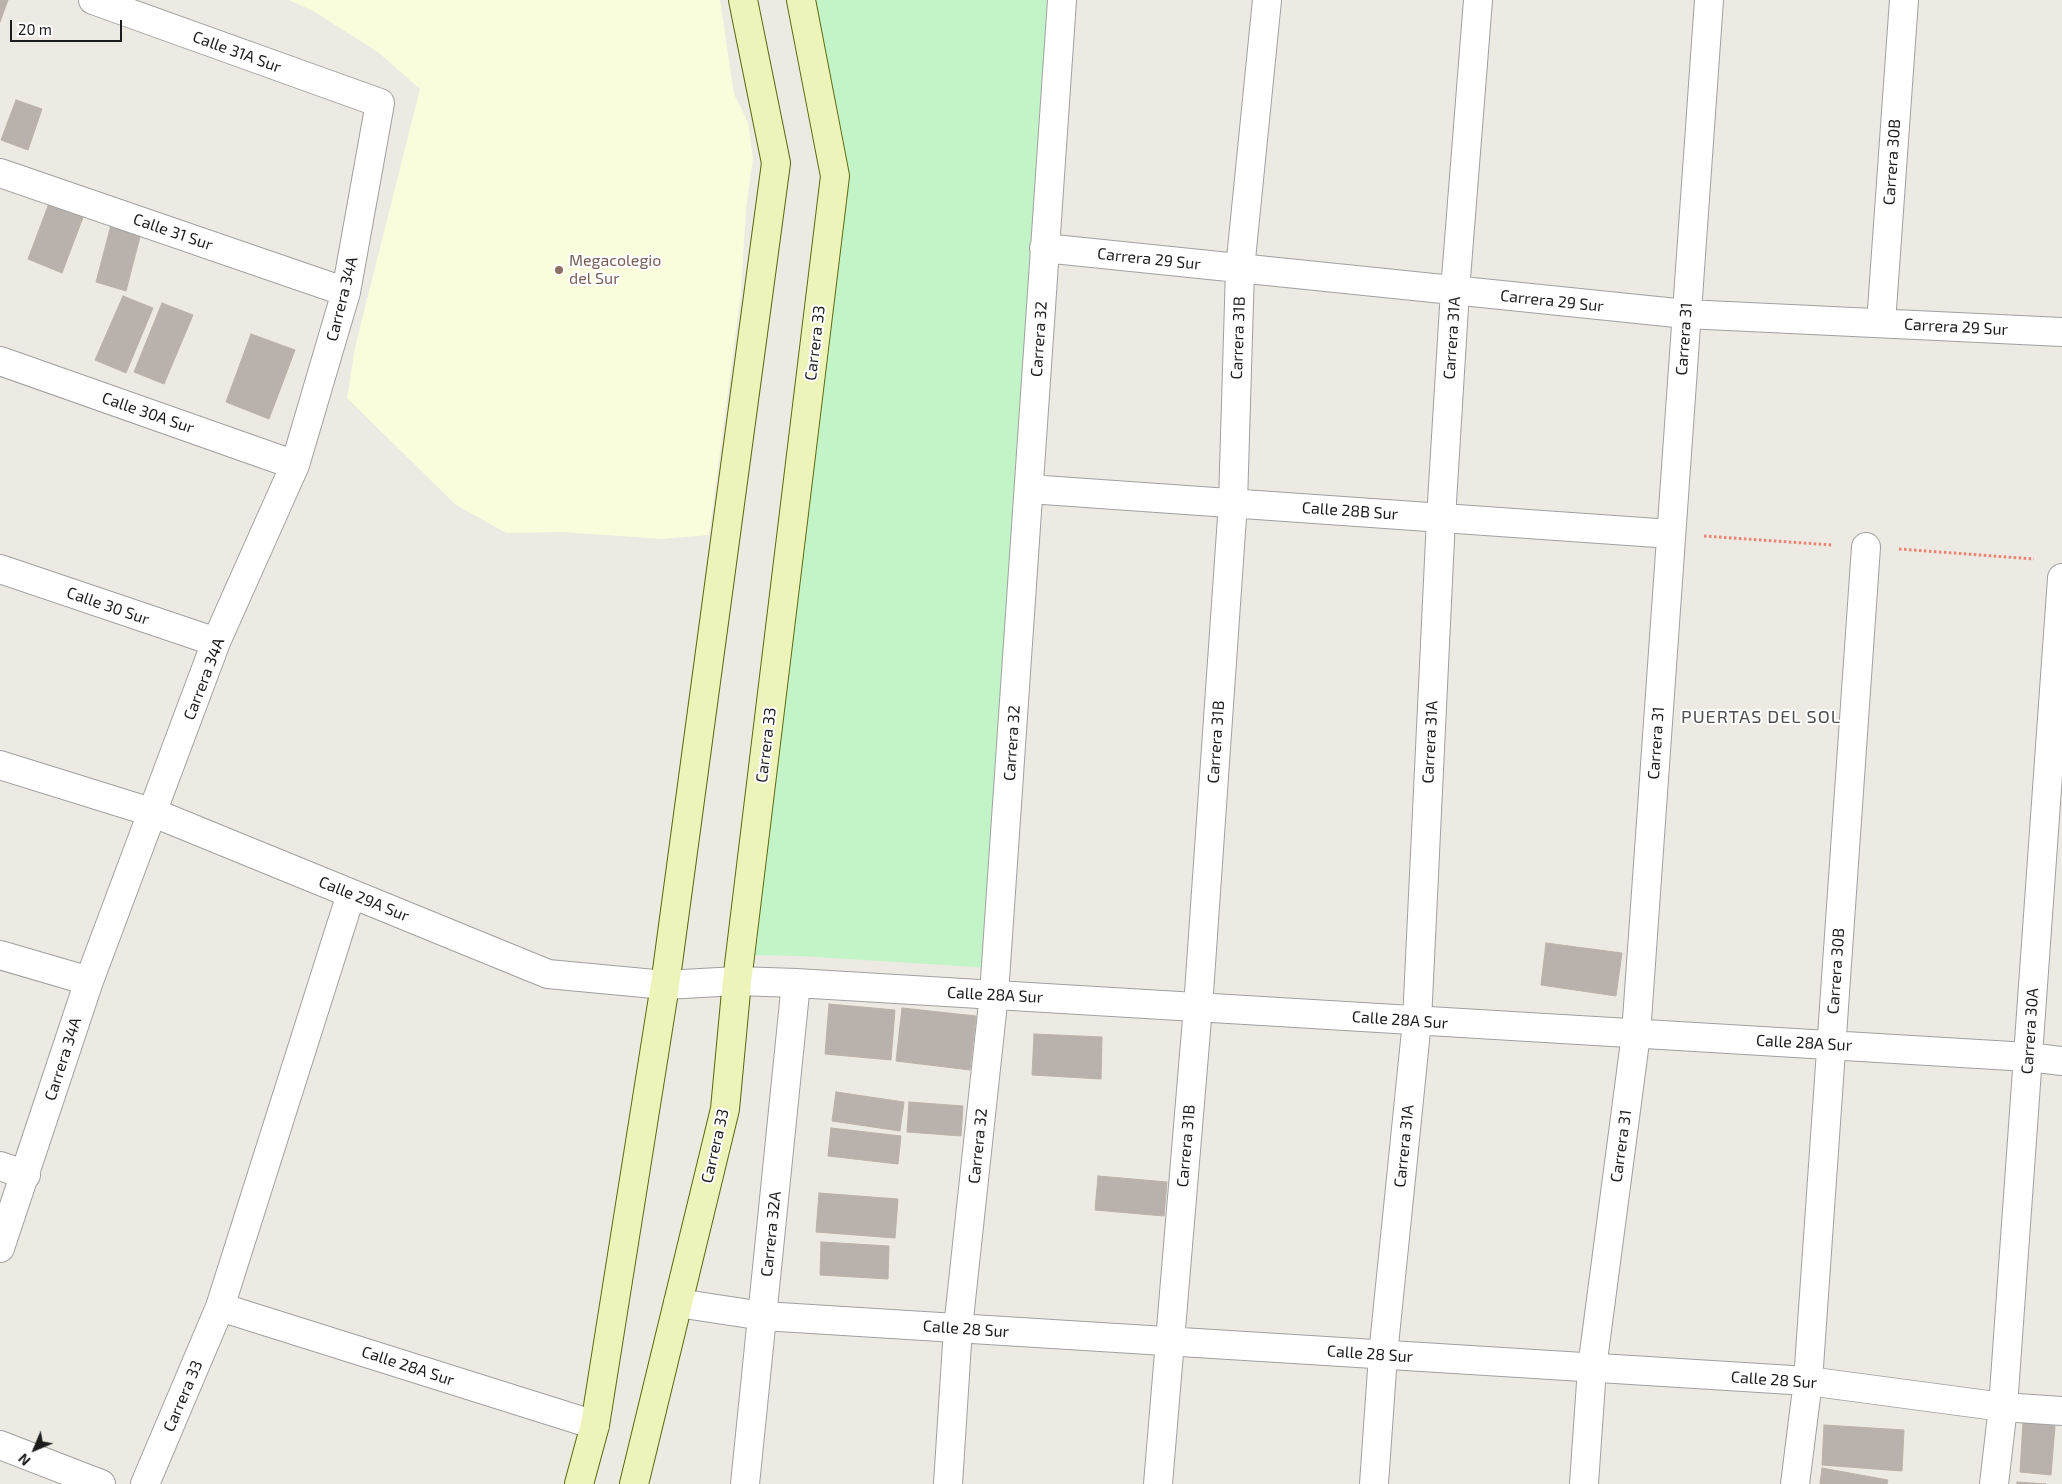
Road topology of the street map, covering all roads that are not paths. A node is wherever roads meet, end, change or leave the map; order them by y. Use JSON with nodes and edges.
{"nodes":[{"id":1,"x":93,"y":0,"type":"edge"},
{"id":2,"x":743,"y":0,"type":"edge"},
{"id":3,"x":801,"y":0,"type":"edge"},
{"id":4,"x":1062,"y":0,"type":"edge"},
{"id":5,"x":1267,"y":0,"type":"edge"},
{"id":6,"x":1478,"y":0,"type":"edge"},
{"id":7,"x":1709,"y":0,"type":"edge"},
{"id":8,"x":1904,"y":0,"type":"edge"},
{"id":9,"x":380,"y":103,"type":"joint"},
{"id":10,"x":0,"y":172,"type":"edge"},
{"id":11,"x":1044,"y":248,"type":"junction"},
{"id":12,"x":1240,"y":269,"type":"junction"},
{"id":13,"x":1455,"y":291,"type":"junction"},
{"id":14,"x":346,"y":292,"type":"junction"},
{"id":15,"x":1686,"y":314,"type":"junction"},
{"id":16,"x":1881,"y":323,"type":"junction"},
{"id":17,"x":2062,"y":332,"type":"edge"},
{"id":18,"x":0,"y":361,"type":"edge"},
{"id":19,"x":295,"y":465,"type":"junction"},
{"id":20,"x":1029,"y":490,"type":"junction"},
{"id":21,"x":1233,"y":503,"type":"junction"},
{"id":22,"x":1441,"y":518,"type":"junction"},
{"id":23,"x":1671,"y":534,"type":"junction"},
{"id":24,"x":1866,"y":547,"type":"dead end"},
{"id":25,"x":0,"y":569,"type":"edge"},
{"id":26,"x":2062,"y":578,"type":"edge"},
{"id":27,"x":216,"y":642,"type":"junction"},
{"id":28,"x":0,"y":765,"type":"edge"},
{"id":29,"x":154,"y":814,"type":"junction"},
{"id":30,"x":351,"y":894,"type":"junction"},
{"id":31,"x":0,"y":955,"type":"edge"},
{"id":32,"x":89,"y":981,"type":"junction"},
{"id":33,"x":737,"y":982,"type":"junction"},
{"id":34,"x":796,"y":983,"type":"junction"},
{"id":35,"x":665,"y":985,"type":"junction"},
{"id":36,"x":994,"y":994,"type":"junction"},
{"id":37,"x":1198,"y":1007,"type":"junction"},
{"id":38,"x":1417,"y":1021,"type":"junction"},
{"id":39,"x":1636,"y":1034,"type":"junction"},
{"id":40,"x":1831,"y":1045,"type":"junction"},
{"id":41,"x":2028,"y":1057,"type":"junction"},
{"id":42,"x":2062,"y":1061,"type":"edge"},
{"id":43,"x":0,"y":1166,"type":"edge"},
{"id":44,"x":26,"y":1175,"type":"junction"},
{"id":45,"x":0,"y":1248,"type":"edge"},
{"id":46,"x":678,"y":1303,"type":"junction"},
{"id":47,"x":220,"y":1307,"type":"junction"},
{"id":48,"x":762,"y":1316,"type":"junction"},
{"id":49,"x":958,"y":1328,"type":"junction"},
{"id":50,"x":1169,"y":1342,"type":"junction"},
{"id":51,"x":1383,"y":1355,"type":"junction"},
{"id":52,"x":1592,"y":1368,"type":"junction"},
{"id":53,"x":1808,"y":1382,"type":"junction"},
{"id":54,"x":2003,"y":1408,"type":"junction"},
{"id":55,"x":2062,"y":1411,"type":"edge"},
{"id":56,"x":596,"y":1425,"type":"junction"},
{"id":57,"x":0,"y":1445,"type":"edge"},
{"id":58,"x":101,"y":1484,"type":"edge"},
{"id":59,"x":145,"y":1484,"type":"edge"},
{"id":60,"x":579,"y":1484,"type":"edge"},
{"id":61,"x":634,"y":1484,"type":"edge"},
{"id":62,"x":745,"y":1484,"type":"edge"},
{"id":63,"x":948,"y":1484,"type":"edge"},
{"id":64,"x":1158,"y":1484,"type":"edge"},
{"id":65,"x":1374,"y":1484,"type":"edge"},
{"id":66,"x":1584,"y":1484,"type":"edge"},
{"id":67,"x":1795,"y":1484,"type":"edge"},
{"id":68,"x":1994,"y":1484,"type":"edge"}],
"edges":[{"from":1,"to":9,"type":"street","name":"Calle 31A Sur"},
{"from":2,"to":35,"type":"main road"},
{"from":3,"to":33,"type":"main road","name":"Carrera 33"},
{"from":4,"to":11,"type":"street","name":"Carrera 32"},
{"from":5,"to":12,"type":"street","name":"Carrera 31B"},
{"from":6,"to":13,"type":"street","name":"Carrera 31A"},
{"from":7,"to":15,"type":"street","name":"Carrera 31"},
{"from":8,"to":16,"type":"street","name":"Carrera 30B"},
{"from":9,"to":14,"type":"street","name":"Carrera 34A"},
{"from":10,"to":14,"type":"street","name":"Calle 31 Sur"},
{"from":11,"to":12,"type":"street","name":"Carrera 29 Sur"},
{"from":11,"to":20,"type":"street","name":"Carrera 32"},
{"from":12,"to":13,"type":"street","name":"Carrera 29 Sur"},
{"from":12,"to":21,"type":"street","name":"Carrera 31B"},
{"from":13,"to":15,"type":"street","name":"Carrera 29 Sur"},
{"from":13,"to":22,"type":"street","name":"Carrera 31A"},
{"from":14,"to":19,"type":"street","name":"Carrera 34A"},
{"from":15,"to":16,"type":"street","name":"Carrera 29 Sur"},
{"from":15,"to":23,"type":"street","name":"Carrera 31"},
{"from":16,"to":17,"type":"street","name":"Carrera 29 Sur"},
{"from":18,"to":19,"type":"street","name":"Calle 30A Sur"},
{"from":19,"to":27,"type":"street","name":"Carrera 34A"},
{"from":20,"to":21,"type":"street","name":"Calle 28B Sur"},
{"from":20,"to":36,"type":"street","name":"Carrera 32"},
{"from":21,"to":22,"type":"street","name":"Calle 28B Sur"},
{"from":21,"to":37,"type":"street","name":"Carrera 31B"},
{"from":22,"to":23,"type":"street","name":"Calle 28B Sur"},
{"from":22,"to":38,"type":"street","name":"Carrera 31A"},
{"from":23,"to":39,"type":"street","name":"Carrera 31"},
{"from":24,"to":40,"type":"street","name":"Carrera 30B"},
{"from":25,"to":27,"type":"street","name":"Calle 30 Sur"},
{"from":26,"to":41,"type":"street","name":"Carrera 30A"},
{"from":27,"to":29,"type":"street","name":"Carrera 34A"},
{"from":28,"to":29,"type":"street","name":"Calle 29A Sur"},
{"from":29,"to":30,"type":"street","name":"Calle 29A Sur"},
{"from":29,"to":32,"type":"street","name":"Carrera 34A"},
{"from":30,"to":35,"type":"street","name":"Calle 29A Sur"},
{"from":30,"to":47,"type":"street","name":"Carrera 33"},
{"from":31,"to":32,"type":"street"},
{"from":32,"to":44,"type":"street","name":"Carrera 34A"},
{"from":33,"to":34,"type":"street","name":"Calle 28A Sur"},
{"from":33,"to":35,"type":"street","name":"Calle 29A Sur"},
{"from":33,"to":46,"type":"main road","name":"Carrera 33"},
{"from":34,"to":36,"type":"street","name":"Calle 28A Sur"},
{"from":34,"to":48,"type":"street","name":"Carrera 32A"},
{"from":35,"to":56,"type":"main road"},
{"from":36,"to":37,"type":"street","name":"Calle 28A Sur"},
{"from":36,"to":49,"type":"street","name":"Carrera 32"},
{"from":37,"to":38,"type":"street","name":"Calle 28A Sur"},
{"from":37,"to":50,"type":"street","name":"Carrera 31B"},
{"from":38,"to":39,"type":"street","name":"Calle 28A Sur"},
{"from":38,"to":51,"type":"street","name":"Carrera 31A"},
{"from":39,"to":40,"type":"street","name":"Calle 28A Sur"},
{"from":39,"to":52,"type":"street","name":"Carrera 31"},
{"from":40,"to":41,"type":"street","name":"Calle 28A Sur"},
{"from":40,"to":53,"type":"street","name":"Carrera 30B"},
{"from":41,"to":42,"type":"street","name":"Calle 28A Sur"},
{"from":41,"to":54,"type":"street","name":"Carrera 30A"},
{"from":43,"to":44,"type":"street"},
{"from":44,"to":45,"type":"street","name":"Carrera 34A"},
{"from":46,"to":48,"type":"street","name":"Calle 28 Sur"},
{"from":46,"to":61,"type":"main road","name":"Carrera 33"},
{"from":47,"to":56,"type":"street","name":"Calle 28A Sur"},
{"from":47,"to":59,"type":"street","name":"Carrera 33"},
{"from":48,"to":49,"type":"street","name":"Calle 28 Sur"},
{"from":48,"to":62,"type":"street","name":"Carrera 32A"},
{"from":49,"to":50,"type":"street","name":"Calle 28 Sur"},
{"from":49,"to":63,"type":"street","name":"Carrera 32"},
{"from":50,"to":51,"type":"street","name":"Calle 28 Sur"},
{"from":50,"to":64,"type":"street","name":"Carrera 31B"},
{"from":51,"to":52,"type":"street","name":"Calle 28 Sur"},
{"from":51,"to":65,"type":"street","name":"Carrera 31A"},
{"from":52,"to":53,"type":"street","name":"Calle 28 Sur"},
{"from":52,"to":66,"type":"street","name":"Carrera 31"},
{"from":53,"to":54,"type":"street","name":"Calle 28 Sur"},
{"from":53,"to":67,"type":"street","name":"Carrera 30B"},
{"from":54,"to":55,"type":"street","name":"Calle 28 Sur"},
{"from":54,"to":68,"type":"street","name":"Carrera 30A"},
{"from":56,"to":60,"type":"main road"},
{"from":57,"to":58,"type":"street"}]}
